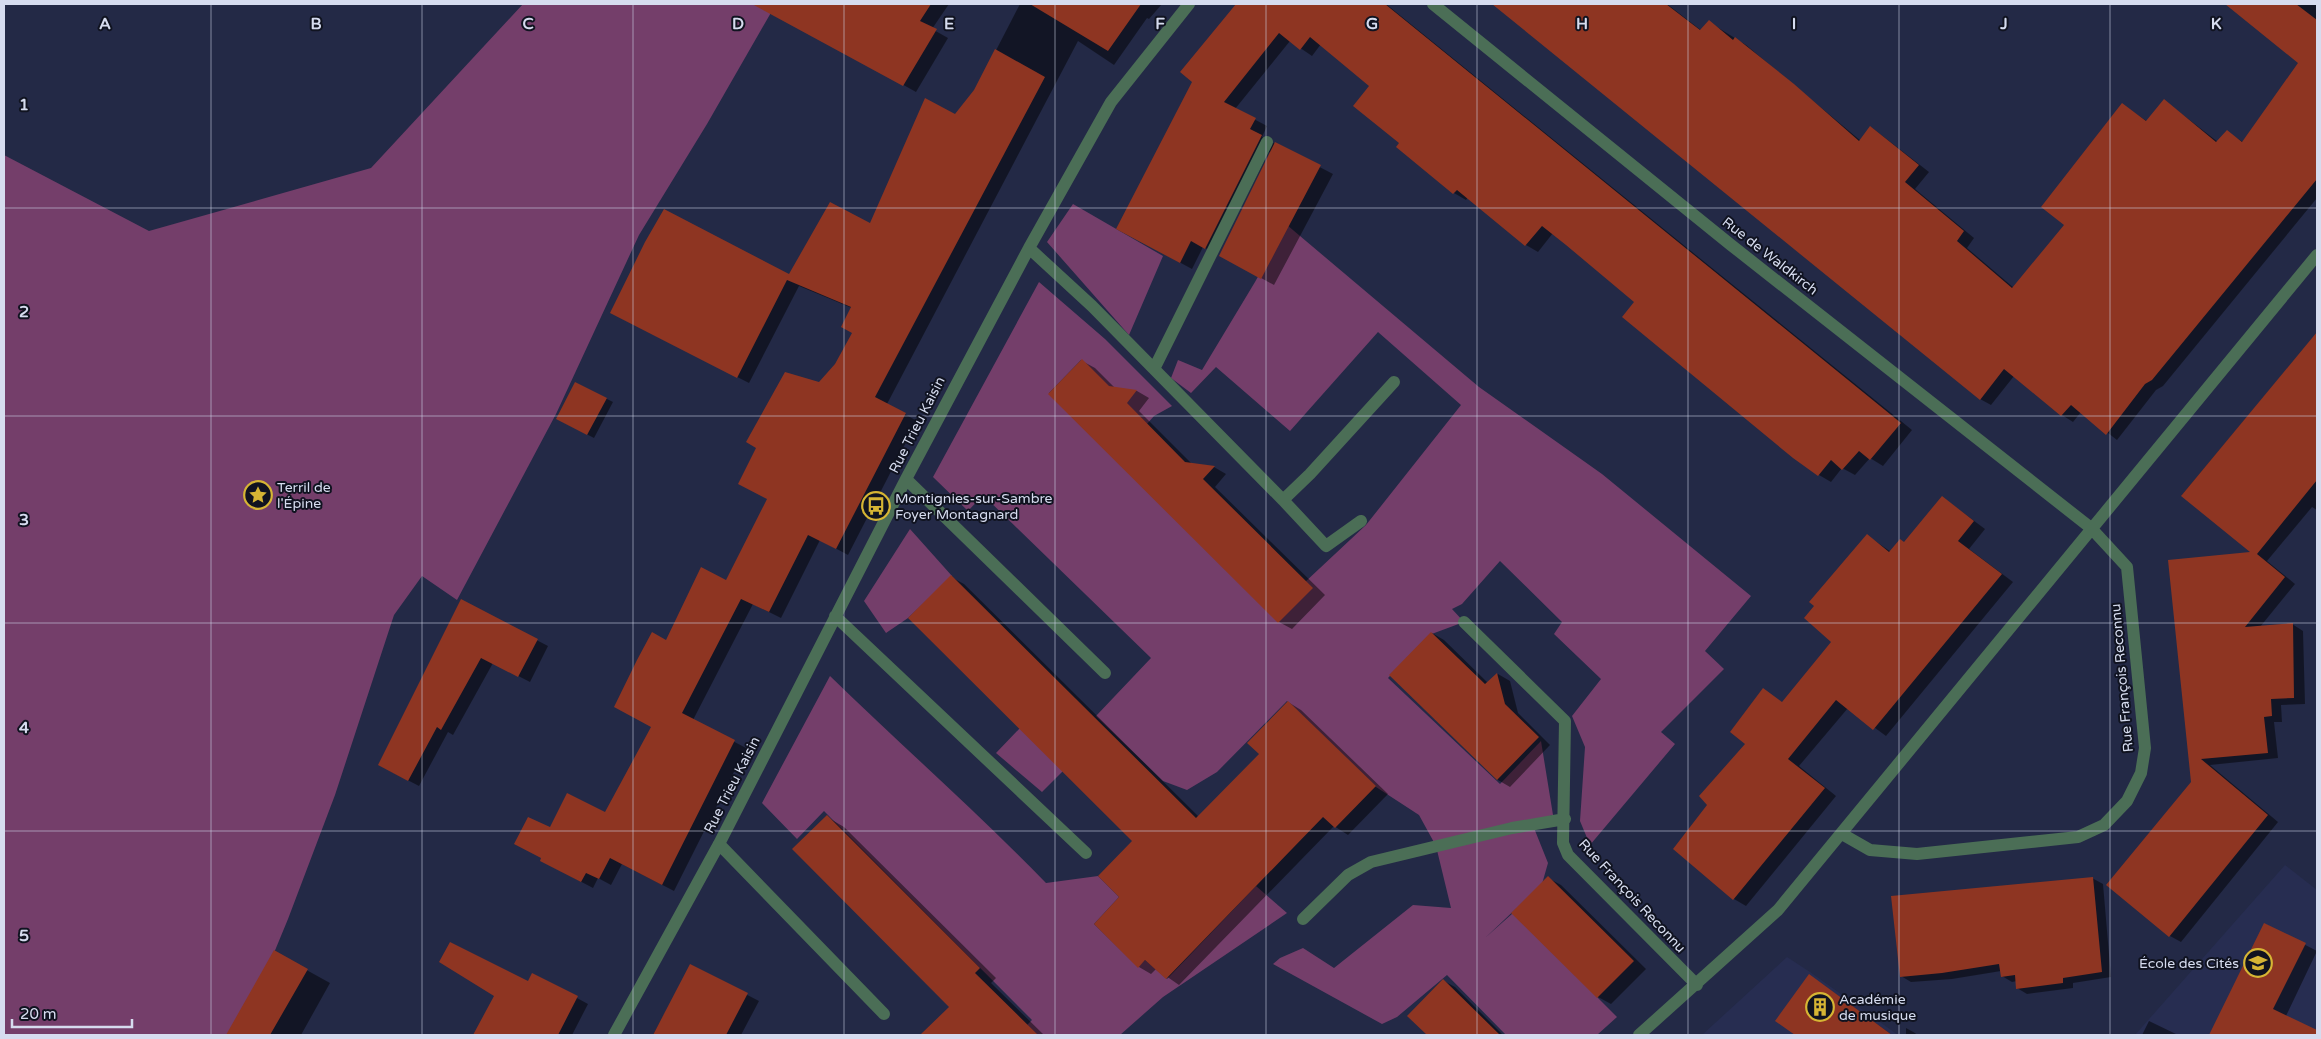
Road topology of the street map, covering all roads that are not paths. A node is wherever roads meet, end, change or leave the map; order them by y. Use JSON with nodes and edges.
{"nodes":[{"id":1,"x":1189,"y":4,"type":"edge"},
{"id":2,"x":1433,"y":4,"type":"edge"},
{"id":3,"x":1267,"y":142,"type":"dead end"},
{"id":4,"x":1029,"y":248,"type":"junction"},
{"id":5,"x":2317,"y":255,"type":"edge"},
{"id":6,"x":1154,"y":369,"type":"junction"},
{"id":7,"x":1394,"y":382,"type":"dead end"},
{"id":8,"x":906,"y":479,"type":"junction"},
{"id":9,"x":1283,"y":500,"type":"junction"},
{"id":10,"x":1361,"y":521,"type":"dead end"},
{"id":11,"x":2091,"y":528,"type":"junction"},
{"id":12,"x":835,"y":616,"type":"junction"},
{"id":13,"x":1464,"y":622,"type":"dead end"},
{"id":14,"x":1105,"y":672,"type":"dead end"},
{"id":15,"x":1565,"y":819,"type":"junction"},
{"id":16,"x":1842,"y":834,"type":"junction"},
{"id":17,"x":719,"y":844,"type":"junction"},
{"id":18,"x":1086,"y":853,"type":"dead end"},
{"id":19,"x":1303,"y":919,"type":"dead end"},
{"id":20,"x":1697,"y":986,"type":"junction"},
{"id":21,"x":884,"y":1014,"type":"dead end"},
{"id":22,"x":614,"y":1035,"type":"edge"},
{"id":23,"x":1639,"y":1035,"type":"edge"}],
"edges":[{"from":1,"to":4,"type":"street","name":"Rue Trieu Kaisin"},
{"from":2,"to":11,"type":"street","name":"Rue de Waldkirch"},
{"from":3,"to":6,"type":"street"},
{"from":4,"to":6,"type":"street"},
{"from":4,"to":8,"type":"street","name":"Rue Trieu Kaisin"},
{"from":5,"to":11,"type":"street"},
{"from":6,"to":9,"type":"street"},
{"from":7,"to":9,"type":"street"},
{"from":8,"to":12,"type":"street","name":"Rue Trieu Kaisin"},
{"from":8,"to":14,"type":"street"},
{"from":9,"to":10,"type":"street"},
{"from":11,"to":16,"type":"street"},
{"from":11,"to":16,"type":"street","name":"Rue François Reconnu"},
{"from":12,"to":17,"type":"street","name":"Rue Trieu Kaisin"},
{"from":12,"to":18,"type":"street"},
{"from":13,"to":15,"type":"street","name":"Rue François Reconnu"},
{"from":15,"to":19,"type":"street"},
{"from":15,"to":20,"type":"street","name":"Rue François Reconnu"},
{"from":16,"to":20,"type":"street"},
{"from":17,"to":21,"type":"street"},
{"from":17,"to":22,"type":"street","name":"Rue Trieu Kaisin"},
{"from":20,"to":23,"type":"street"}]}
